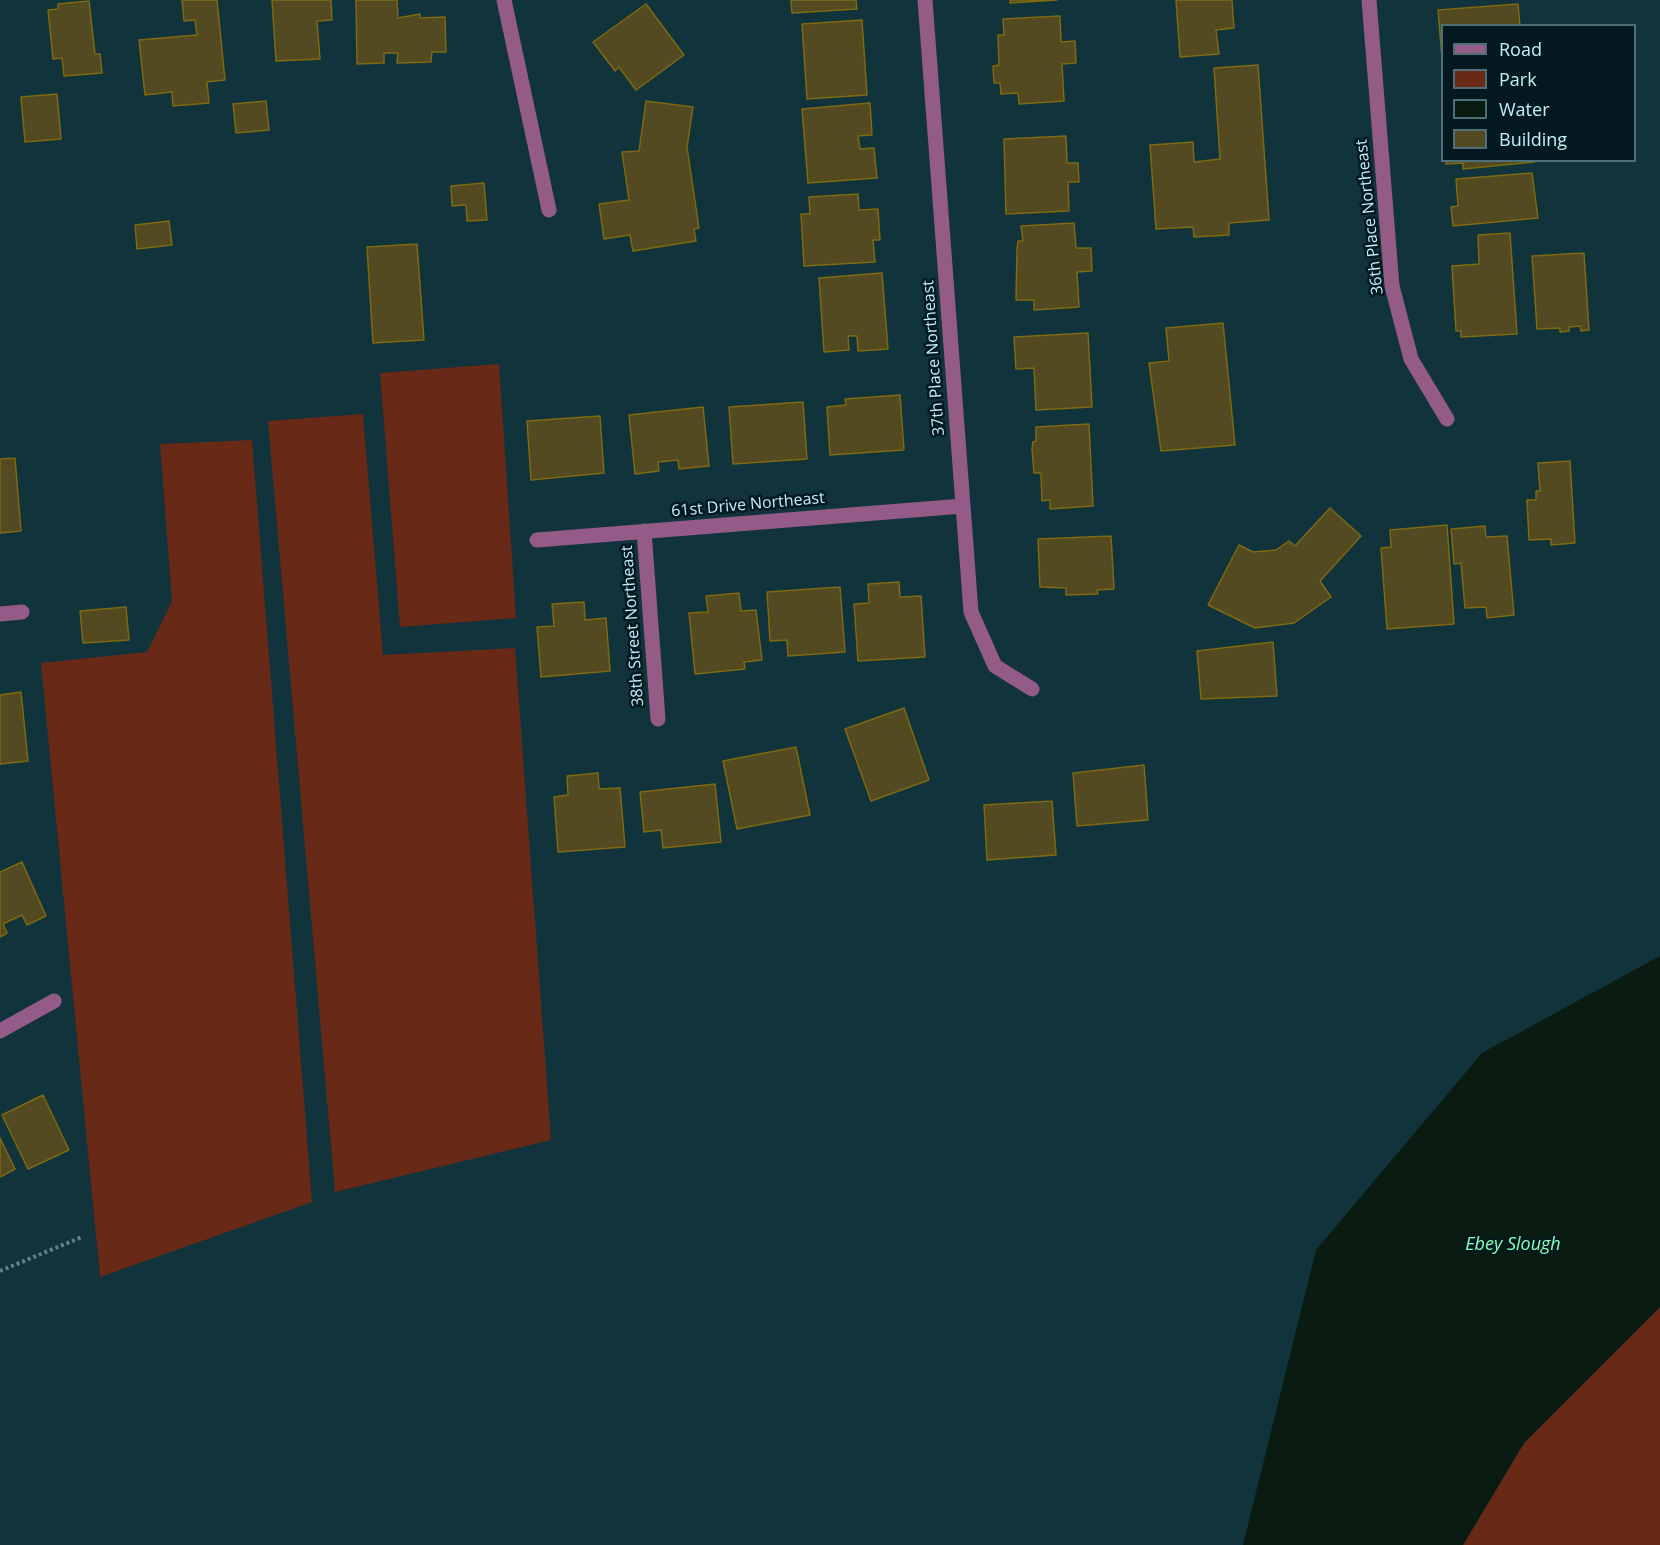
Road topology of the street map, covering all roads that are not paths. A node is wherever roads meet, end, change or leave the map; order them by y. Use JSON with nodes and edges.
{"nodes":[{"id":1,"x":504,"y":0,"type":"edge"},
{"id":2,"x":925,"y":0,"type":"edge"},
{"id":3,"x":1369,"y":0,"type":"edge"},
{"id":4,"x":549,"y":210,"type":"dead end"},
{"id":5,"x":1447,"y":419,"type":"dead end"},
{"id":6,"x":963,"y":506,"type":"junction"},
{"id":7,"x":645,"y":531,"type":"junction"},
{"id":8,"x":537,"y":540,"type":"dead end"},
{"id":9,"x":22,"y":612,"type":"dead end"},
{"id":10,"x":0,"y":614,"type":"edge"},
{"id":11,"x":1032,"y":688,"type":"dead end"},
{"id":12,"x":658,"y":718,"type":"dead end"},
{"id":13,"x":54,"y":1001,"type":"dead end"},
{"id":14,"x":0,"y":1031,"type":"edge"}],
"edges":[{"from":1,"to":4,"type":"street"},
{"from":2,"to":6,"type":"street","name":"37th Place Northeast"},
{"from":3,"to":5,"type":"street","name":"36th Place Northeast"},
{"from":6,"to":7,"type":"street","name":"61st Drive Northeast"},
{"from":6,"to":11,"type":"street","name":"37th Place Northeast"},
{"from":7,"to":8,"type":"street","name":"61st Drive Northeast"},
{"from":7,"to":12,"type":"street","name":"38th Street Northeast"},
{"from":9,"to":10,"type":"street"},
{"from":13,"to":14,"type":"street"}]}
